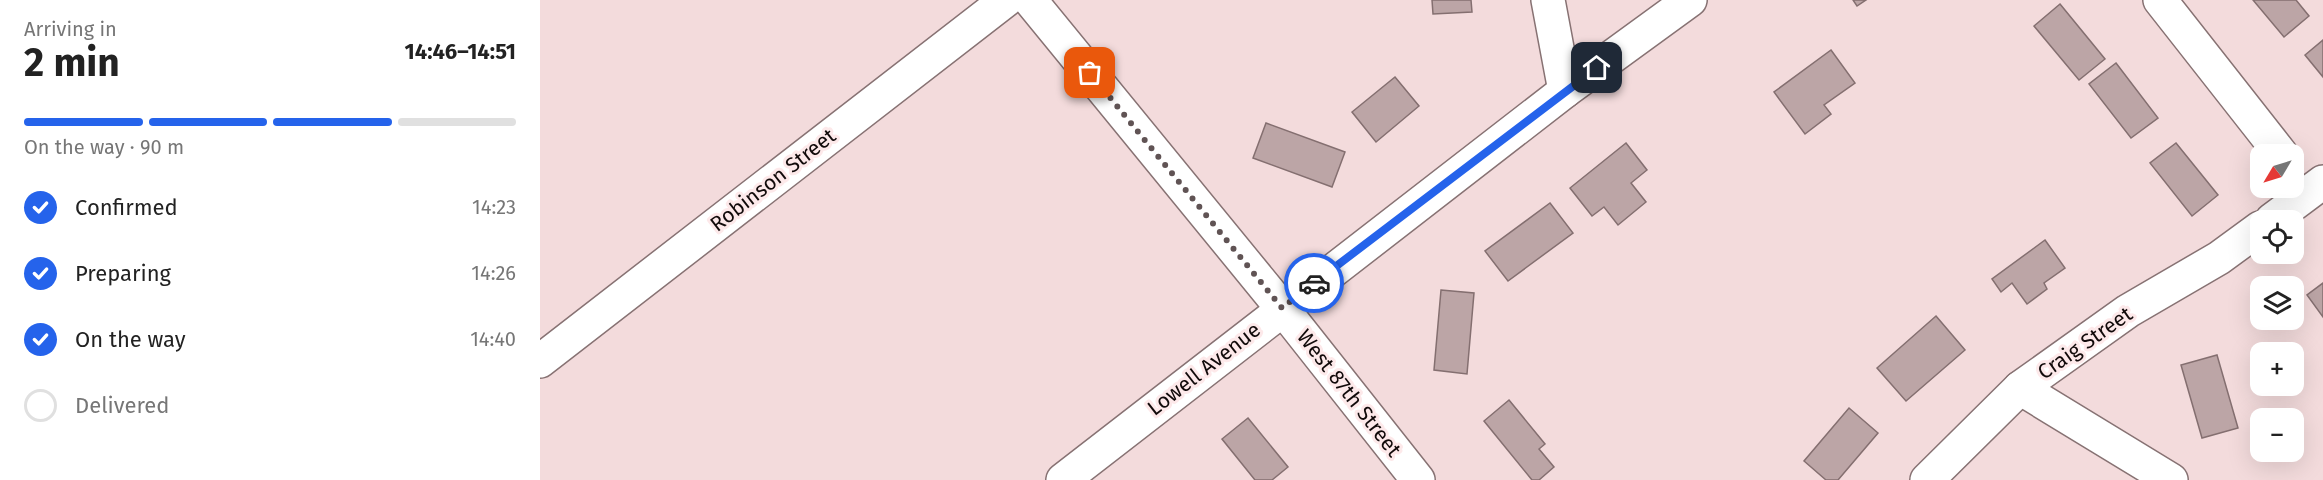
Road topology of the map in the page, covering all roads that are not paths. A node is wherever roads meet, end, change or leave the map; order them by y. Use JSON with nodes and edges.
{"nodes":[{"id":1,"x":1006,"y":0,"type":"edge"},
{"id":2,"x":1030,"y":0,"type":"edge"},
{"id":3,"x":1548,"y":0,"type":"edge"},
{"id":4,"x":1690,"y":0,"type":"edge"},
{"id":5,"x":2160,"y":0,"type":"edge"},
{"id":6,"x":1565,"y":91,"type":"junction"},
{"id":7,"x":2273,"y":144,"type":"edge"},
{"id":8,"x":2309,"y":182,"type":"edge"},
{"id":9,"x":2282,"y":210,"type":"edge"},
{"id":10,"x":2250,"y":235,"type":"edge"},
{"id":11,"x":1282,"y":308,"type":"junction"},
{"id":12,"x":540,"y":361,"type":"edge"},
{"id":13,"x":2020,"y":388,"type":"junction"},
{"id":14,"x":1063,"y":480,"type":"edge"},
{"id":15,"x":1418,"y":480,"type":"edge"},
{"id":16,"x":1927,"y":480,"type":"edge"},
{"id":17,"x":2171,"y":480,"type":"edge"}],
"edges":[{"from":1,"to":12,"type":"street","name":"Robinson Street"},
{"from":2,"to":11,"type":"street","name":"West 87th Street"},
{"from":3,"to":6,"type":"street"},
{"from":4,"to":6,"type":"street","name":"Lowell Avenue"},
{"from":5,"to":7,"type":"street"},
{"from":6,"to":11,"type":"street","name":"Lowell Avenue"},
{"from":8,"to":9,"type":"street"},
{"from":10,"to":13,"type":"street","name":"Craig Street"},
{"from":11,"to":14,"type":"street","name":"Lowell Avenue"},
{"from":11,"to":15,"type":"street","name":"West 87th Street"},
{"from":13,"to":16,"type":"street","name":"Craig Street"},
{"from":13,"to":17,"type":"street"}]}
